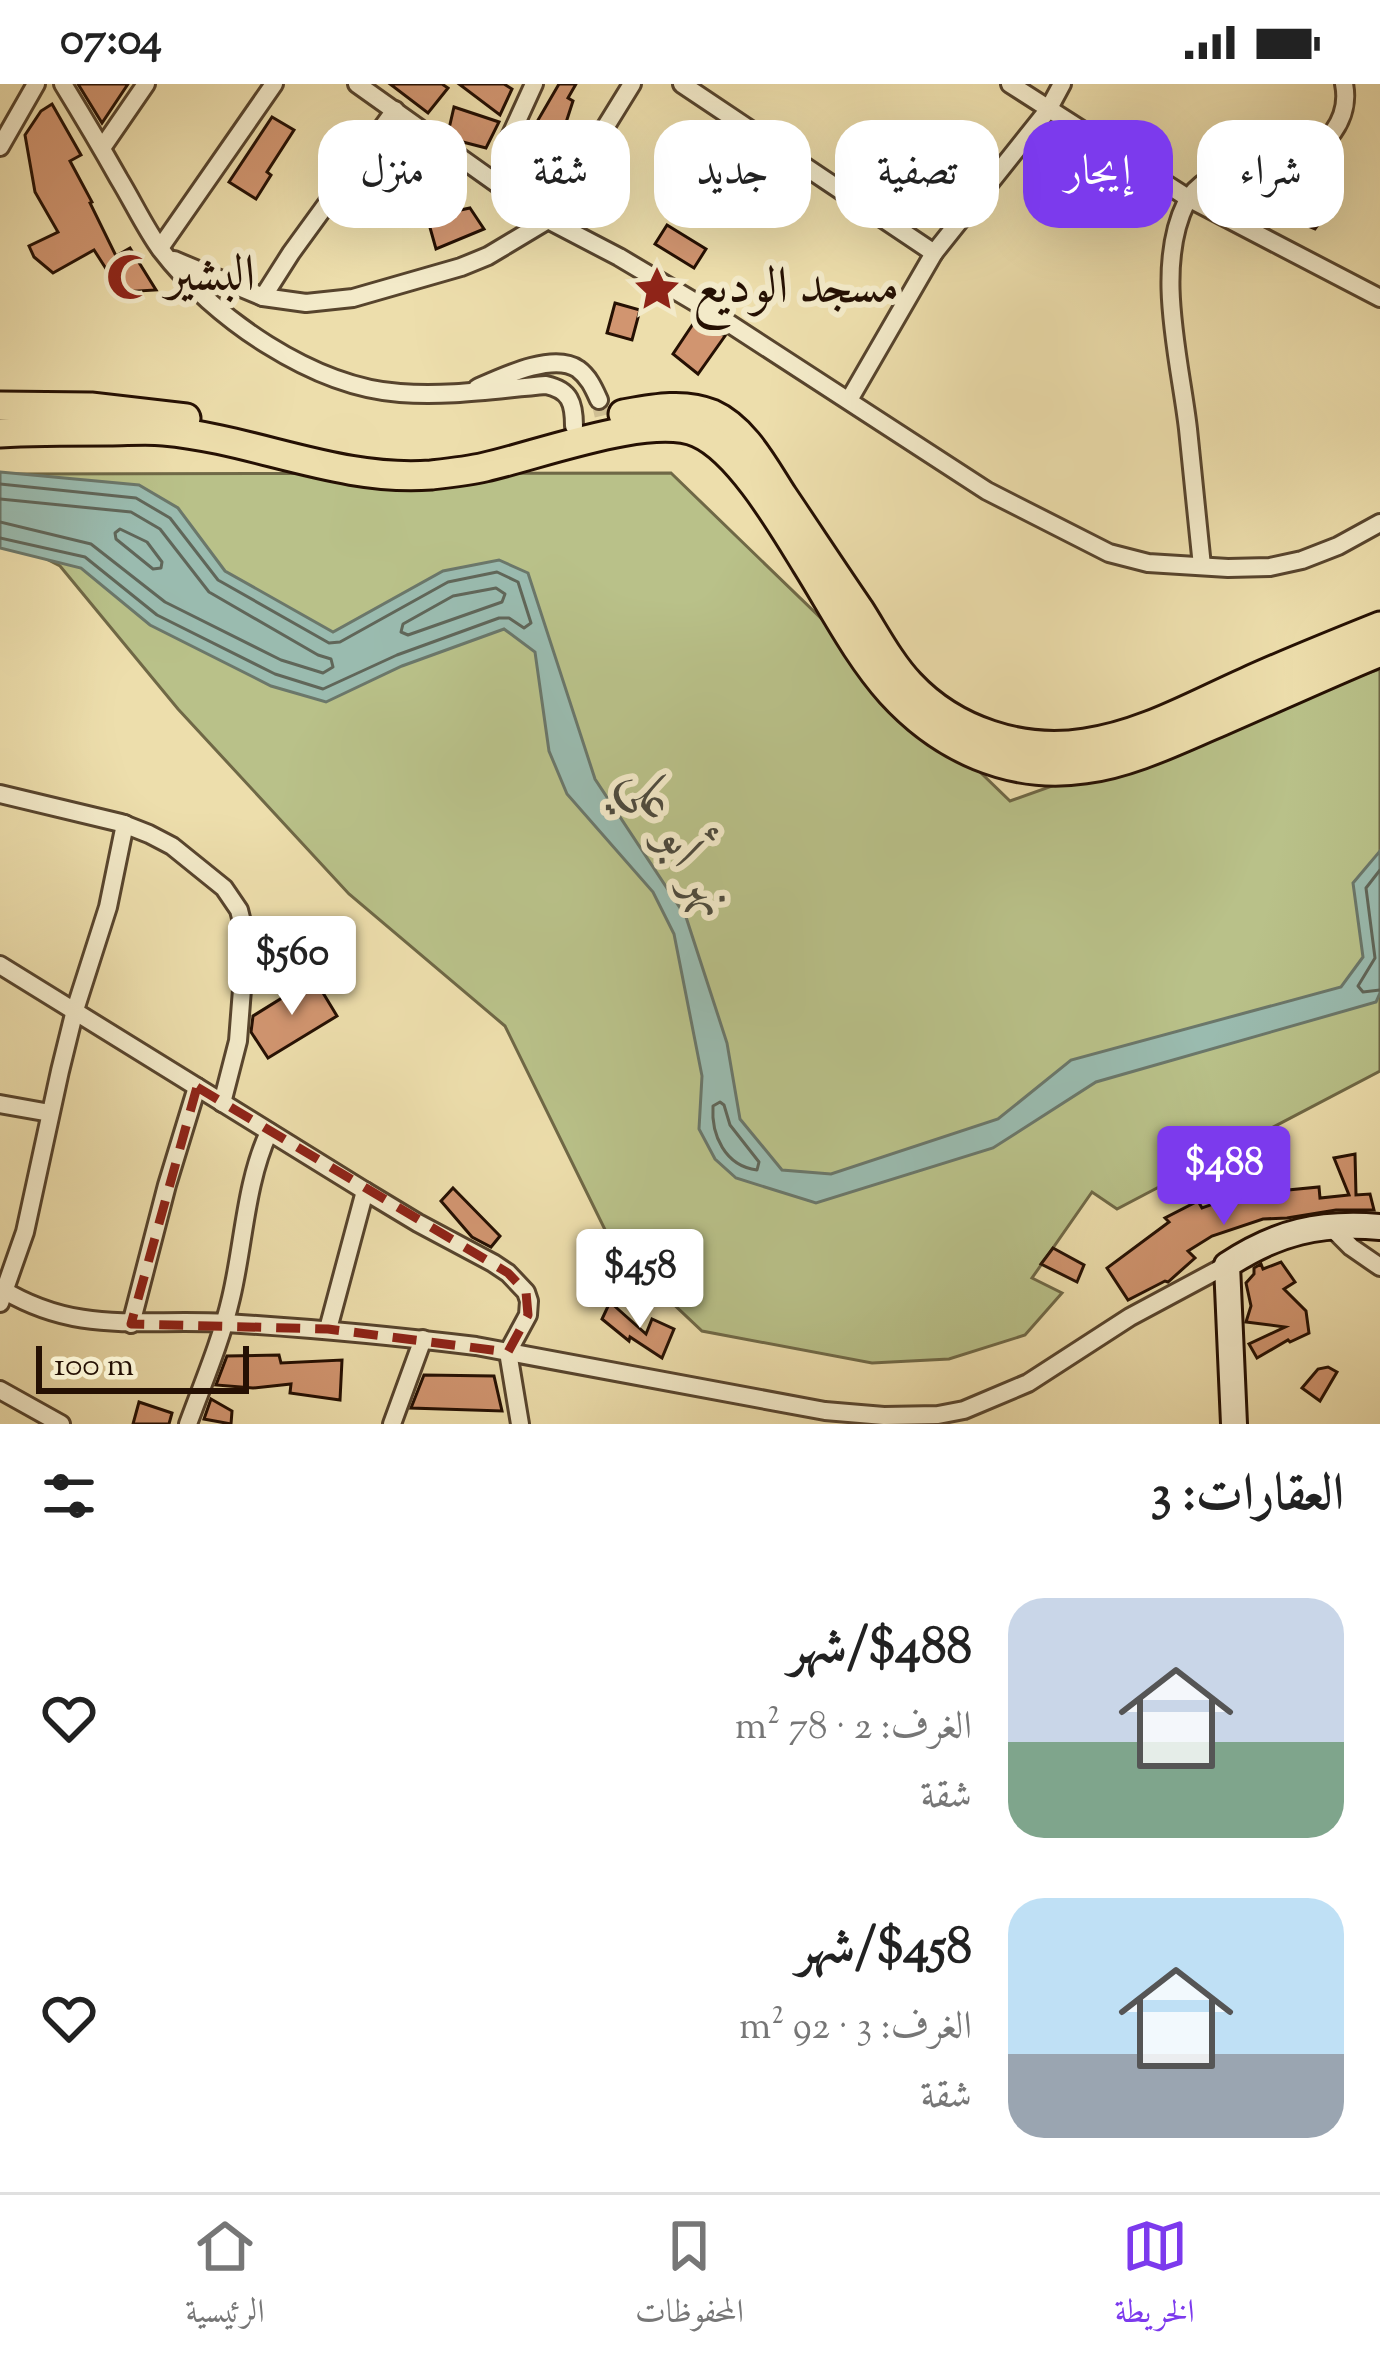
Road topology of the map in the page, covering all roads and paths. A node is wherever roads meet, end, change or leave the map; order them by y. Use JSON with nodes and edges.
{"nodes":[{"id":1,"x":36,"y":84,"type":"edge"},
{"id":2,"x":63,"y":84,"type":"edge"},
{"id":3,"x":146,"y":84,"type":"edge"},
{"id":4,"x":274,"y":84,"type":"edge"},
{"id":5,"x":357,"y":84,"type":"edge"},
{"id":6,"x":534,"y":84,"type":"edge"},
{"id":7,"x":632,"y":84,"type":"edge"},
{"id":8,"x":682,"y":84,"type":"edge"},
{"id":9,"x":1010,"y":84,"type":"edge"},
{"id":10,"x":1062,"y":84,"type":"edge"},
{"id":11,"x":1344,"y":84,"type":"edge"},
{"id":12,"x":395,"y":110,"type":"junction"},
{"id":13,"x":1048,"y":110,"type":"junction"},
{"id":14,"x":518,"y":120,"type":"edge"},
{"id":15,"x":610,"y":120,"type":"edge"},
{"id":16,"x":0,"y":147,"type":"edge"},
{"id":17,"x":102,"y":148,"type":"junction"},
{"id":18,"x":491,"y":179,"type":"edge"},
{"id":19,"x":1188,"y":198,"type":"junction"},
{"id":20,"x":535,"y":228,"type":"edge"},
{"id":21,"x":562,"y":228,"type":"edge"},
{"id":22,"x":164,"y":253,"type":"junction"},
{"id":23,"x":934,"y":253,"type":"junction"},
{"id":24,"x":263,"y":297,"type":"junction"},
{"id":25,"x":1380,"y":298,"type":"edge"},
{"id":26,"x":466,"y":394,"type":"junction"},
{"id":27,"x":599,"y":400,"type":"tunnel mouth"},
{"id":28,"x":849,"y":400,"type":"junction"},
{"id":29,"x":0,"y":406,"type":"edge"},
{"id":30,"x":92,"y":407,"type":"junction"},
{"id":31,"x":0,"y":418,"type":"edge"},
{"id":32,"x":574,"y":426,"type":"junction"},
{"id":33,"x":0,"y":433,"type":"edge"},
{"id":34,"x":1380,"y":523,"type":"edge"},
{"id":35,"x":1202,"y":566,"type":"junction"},
{"id":36,"x":1380,"y":626,"type":"edge"},
{"id":37,"x":1380,"y":652,"type":"edge"},
{"id":38,"x":1186,"y":723,"type":"junction"},
{"id":39,"x":0,"y":794,"type":"edge"},
{"id":40,"x":125,"y":824,"type":"junction"},
{"id":41,"x":0,"y":965,"type":"edge"},
{"id":42,"x":76,"y":1010,"type":"junction"},
{"id":43,"x":197,"y":1088,"type":"junction"},
{"id":44,"x":222,"y":1103,"type":"junction"},
{"id":45,"x":0,"y":1104,"type":"edge"},
{"id":46,"x":50,"y":1113,"type":"junction"},
{"id":47,"x":269,"y":1132,"type":"junction"},
{"id":48,"x":365,"y":1191,"type":"junction"},
{"id":49,"x":1380,"y":1227,"type":"edge"},
{"id":50,"x":1331,"y":1228,"type":"junction"},
{"id":51,"x":1227,"y":1265,"type":"junction"},
{"id":52,"x":1380,"y":1268,"type":"edge"},
{"id":53,"x":2,"y":1294,"type":"edge"},
{"id":54,"x":224,"y":1323,"type":"junction"},
{"id":55,"x":131,"y":1324,"type":"junction"},
{"id":56,"x":328,"y":1329,"type":"junction"},
{"id":57,"x":423,"y":1339,"type":"junction"},
{"id":58,"x":508,"y":1352,"type":"junction"},
{"id":59,"x":0,"y":1390,"type":"edge"},
{"id":60,"x":61,"y":1424,"type":"edge"},
{"id":61,"x":188,"y":1424,"type":"edge"},
{"id":62,"x":392,"y":1424,"type":"edge"},
{"id":63,"x":520,"y":1424,"type":"edge"},
{"id":64,"x":1234,"y":1424,"type":"edge"}],
"edges":[{"from":1,"to":16,"type":"street"},
{"from":2,"to":17,"type":"street"},
{"from":3,"to":17,"type":"street"},
{"from":4,"to":22,"type":"street"},
{"from":5,"to":12,"type":"street"},
{"from":6,"to":14,"type":"street"},
{"from":7,"to":15,"type":"street"},
{"from":8,"to":23,"type":"street"},
{"from":9,"to":13,"type":"street"},
{"from":10,"to":13,"type":"street"},
{"from":11,"to":19,"type":"street"},
{"from":12,"to":18,"type":"street"},
{"from":12,"to":24,"type":"street"},
{"from":13,"to":19,"type":"street"},
{"from":13,"to":23,"type":"street"},
{"from":17,"to":22,"type":"street"},
{"from":19,"to":25,"type":"street"},
{"from":19,"to":35,"type":"street"},
{"from":20,"to":24,"type":"street"},
{"from":21,"to":28,"type":"street"},
{"from":22,"to":24,"type":"street"},
{"from":22,"to":26,"type":"street"},
{"from":23,"to":28,"type":"street"},
{"from":26,"to":27,"type":"street"},
{"from":26,"to":32,"type":"street"},
{"from":28,"to":35,"type":"street"},
{"from":29,"to":30,"type":"main road"},
{"from":30,"to":31,"type":"main road"},
{"from":30,"to":32,"type":"main road"},
{"from":32,"to":38,"type":"main road"},
{"from":33,"to":38,"type":"main road"},
{"from":34,"to":35,"type":"street"},
{"from":36,"to":38,"type":"main road"},
{"from":37,"to":38,"type":"main road"},
{"from":39,"to":40,"type":"street"},
{"from":40,"to":42,"type":"street"},
{"from":40,"to":44,"type":"street"},
{"from":41,"to":42,"type":"street"},
{"from":42,"to":43,"type":"street"},
{"from":42,"to":46,"type":"street"},
{"from":43,"to":44,"type":"street"},
{"from":43,"to":55,"type":"street"},
{"from":44,"to":47,"type":"street"},
{"from":45,"to":46,"type":"street"},
{"from":46,"to":53,"type":"street"},
{"from":47,"to":48,"type":"street"},
{"from":47,"to":54,"type":"street"},
{"from":48,"to":56,"type":"street"},
{"from":48,"to":58,"type":"street"},
{"from":49,"to":50,"type":"street"},
{"from":50,"to":51,"type":"street"},
{"from":50,"to":52,"type":"street"},
{"from":51,"to":58,"type":"street"},
{"from":51,"to":64,"type":"street"},
{"from":53,"to":55,"type":"street"},
{"from":54,"to":55,"type":"street"},
{"from":54,"to":56,"type":"street"},
{"from":54,"to":61,"type":"street"},
{"from":56,"to":57,"type":"street"},
{"from":57,"to":58,"type":"street"},
{"from":57,"to":62,"type":"street"},
{"from":58,"to":63,"type":"street"},
{"from":59,"to":60,"type":"street"}]}
